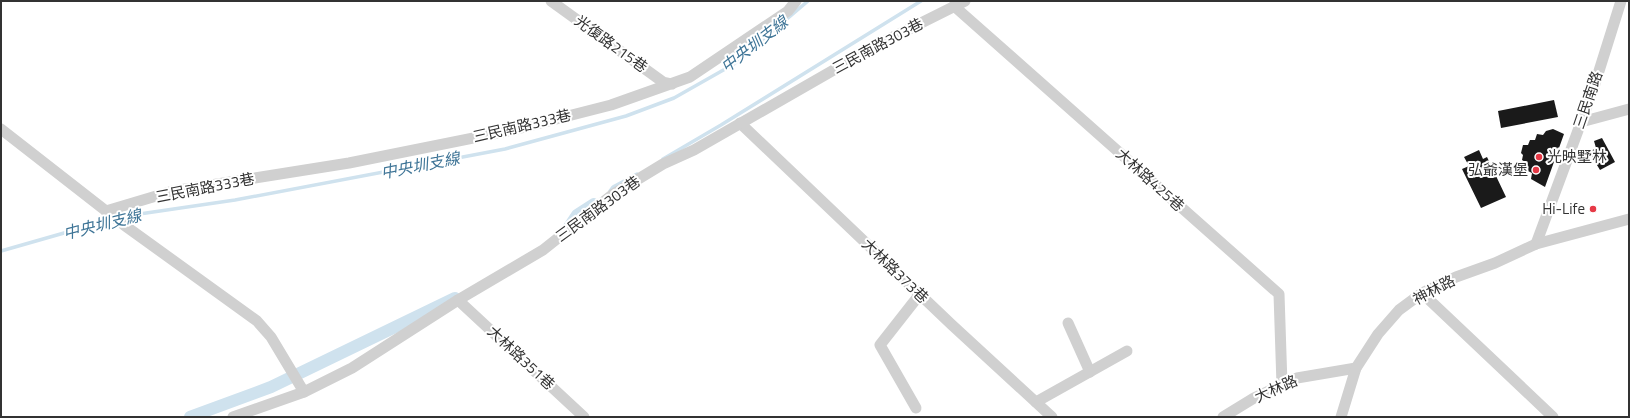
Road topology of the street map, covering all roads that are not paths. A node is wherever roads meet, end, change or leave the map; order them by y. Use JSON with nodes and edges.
{"nodes":[{"id":1,"x":551,"y":1,"type":"edge"},
{"id":2,"x":796,"y":1,"type":"edge"},
{"id":3,"x":965,"y":1,"type":"edge"},
{"id":4,"x":1621,"y":1,"type":"edge"},
{"id":5,"x":954,"y":6,"type":"junction"},
{"id":6,"x":672,"y":84,"type":"junction"},
{"id":7,"x":1629,"y":109,"type":"edge"},
{"id":8,"x":1581,"y":122,"type":"junction"},
{"id":9,"x":740,"y":123,"type":"junction"},
{"id":10,"x":1,"y":129,"type":"edge"},
{"id":11,"x":108,"y":213,"type":"junction"},
{"id":12,"x":1629,"y":219,"type":"edge"},
{"id":13,"x":1536,"y":244,"type":"junction"},
{"id":14,"x":1422,"y":293,"type":"junction"},
{"id":15,"x":920,"y":294,"type":"junction"},
{"id":16,"x":458,"y":300,"type":"junction"},
{"id":17,"x":1068,"y":323,"type":"dead end"},
{"id":18,"x":1127,"y":351,"type":"dead end"},
{"id":19,"x":1356,"y":368,"type":"junction"},
{"id":20,"x":1090,"y":372,"type":"junction"},
{"id":21,"x":1282,"y":385,"type":"junction"},
{"id":22,"x":304,"y":391,"type":"junction"},
{"id":23,"x":1036,"y":402,"type":"junction"},
{"id":24,"x":916,"y":408,"type":"dead end"},
{"id":25,"x":233,"y":417,"type":"edge"},
{"id":26,"x":584,"y":417,"type":"edge"},
{"id":27,"x":1052,"y":417,"type":"edge"},
{"id":28,"x":1223,"y":417,"type":"edge"},
{"id":29,"x":1341,"y":417,"type":"edge"},
{"id":30,"x":1553,"y":417,"type":"edge"}],
"edges":[{"from":1,"to":6,"type":"street","name":"光復路215巷"},
{"from":2,"to":6,"type":"street","name":"三民南路333巷"},
{"from":3,"to":5,"type":"street","name":"三民南路303巷"},
{"from":4,"to":8,"type":"street","name":"三民南路"},
{"from":5,"to":9,"type":"street","name":"三民南路303巷"},
{"from":5,"to":21,"type":"street","name":"大林路425巷"},
{"from":6,"to":11,"type":"street","name":"三民南路333巷"},
{"from":7,"to":8,"type":"street"},
{"from":8,"to":13,"type":"street","name":"三民南路"},
{"from":9,"to":15,"type":"street","name":"大林路373巷"},
{"from":9,"to":16,"type":"street","name":"三民南路303巷"},
{"from":10,"to":11,"type":"street"},
{"from":11,"to":22,"type":"street"},
{"from":12,"to":13,"type":"street","name":"神林路"},
{"from":13,"to":14,"type":"street","name":"神林路"},
{"from":14,"to":19,"type":"street","name":"神林路"},
{"from":14,"to":30,"type":"street"},
{"from":15,"to":23,"type":"street","name":"大林路373巷"},
{"from":15,"to":24,"type":"street"},
{"from":16,"to":22,"type":"street","name":"三民南路303巷"},
{"from":16,"to":26,"type":"street","name":"大林路351巷"},
{"from":17,"to":20,"type":"street"},
{"from":18,"to":20,"type":"street"},
{"from":19,"to":21,"type":"street","name":"大林路"},
{"from":19,"to":29,"type":"street","name":"神林路"},
{"from":20,"to":23,"type":"street"},
{"from":21,"to":28,"type":"street","name":"大林路"},
{"from":22,"to":25,"type":"street","name":"三民南路303巷"},
{"from":23,"to":27,"type":"street","name":"大林路373巷"}]}
